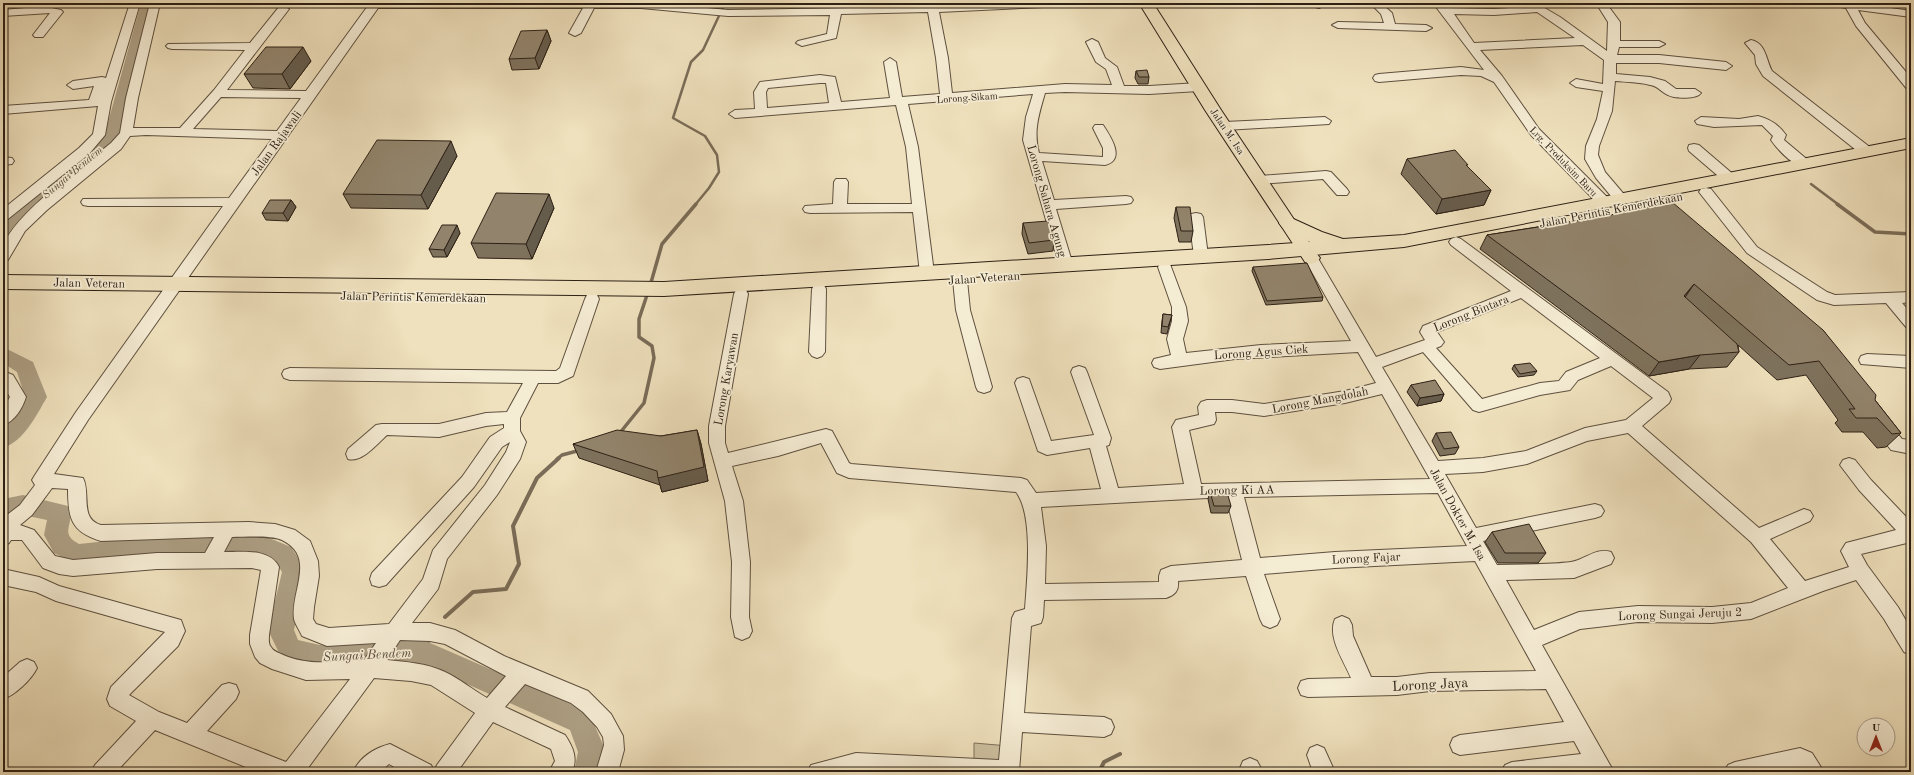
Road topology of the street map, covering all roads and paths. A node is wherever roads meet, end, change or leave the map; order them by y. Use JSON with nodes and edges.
{"nodes":[{"id":1,"x":135,"y":3,"type":"edge"},
{"id":2,"x":155,"y":3,"type":"edge"},
{"id":3,"x":1066,"y":3,"type":"edge"},
{"id":4,"x":1146,"y":3,"type":"edge"},
{"id":5,"x":1375,"y":3,"type":"edge"},
{"id":6,"x":1438,"y":3,"type":"edge"},
{"id":7,"x":1528,"y":3,"type":"edge"},
{"id":8,"x":1601,"y":3,"type":"edge"},
{"id":9,"x":1834,"y":3,"type":"edge"},
{"id":10,"x":376,"y":4,"type":"edge"},
{"id":11,"x":455,"y":4,"type":"edge"},
{"id":12,"x":525,"y":4,"type":"edge"},
{"id":13,"x":590,"y":4,"type":"edge"},
{"id":14,"x":1851,"y":4,"type":"edge"},
{"id":15,"x":662,"y":5,"type":"edge"},
{"id":16,"x":905,"y":6,"type":"edge"},
{"id":17,"x":41,"y":7,"type":"edge"},
{"id":18,"x":933,"y":8,"type":"junction"},
{"id":19,"x":283,"y":9,"type":"dead end"},
{"id":20,"x":1540,"y":9,"type":"junction"},
{"id":21,"x":1448,"y":11,"type":"junction"},
{"id":22,"x":836,"y":12,"type":"junction"},
{"id":23,"x":3,"y":13,"type":"edge"},
{"id":24,"x":1911,"y":14,"type":"edge"},
{"id":25,"x":1338,"y":24,"type":"dead end"},
{"id":26,"x":1390,"y":26,"type":"junction"},
{"id":27,"x":1426,"y":28,"type":"dead end"},
{"id":28,"x":575,"y":33,"type":"dead end"},
{"id":29,"x":39,"y":35,"type":"dead end"},
{"id":30,"x":1587,"y":41,"type":"junction"},
{"id":31,"x":1092,"y":42,"type":"dead end"},
{"id":32,"x":802,"y":43,"type":"dead end"},
{"id":33,"x":1751,"y":43,"type":"dead end"},
{"id":34,"x":1614,"y":44,"type":"junction"},
{"id":35,"x":1659,"y":44,"type":"dead end"},
{"id":36,"x":172,"y":46,"type":"dead end"},
{"id":37,"x":254,"y":47,"type":"junction"},
{"id":38,"x":1472,"y":47,"type":"junction"},
{"id":39,"x":1610,"y":60,"type":"junction"},
{"id":40,"x":890,"y":62,"type":"dead end"},
{"id":41,"x":1726,"y":66,"type":"dead end"},
{"id":42,"x":1379,"y":78,"type":"dead end"},
{"id":43,"x":1498,"y":79,"type":"junction"},
{"id":44,"x":1576,"y":83,"type":"dead end"},
{"id":45,"x":1609,"y":83,"type":"junction"},
{"id":46,"x":73,"y":85,"type":"dead end"},
{"id":47,"x":1911,"y":86,"type":"edge"},
{"id":48,"x":1199,"y":87,"type":"junction"},
{"id":49,"x":1120,"y":90,"type":"junction"},
{"id":50,"x":1040,"y":91,"type":"junction"},
{"id":51,"x":218,"y":93,"type":"junction"},
{"id":52,"x":1695,"y":94,"type":"dead end"},
{"id":53,"x":310,"y":95,"type":"junction"},
{"id":54,"x":129,"y":98,"type":"junction"},
{"id":55,"x":946,"y":98,"type":"junction"},
{"id":56,"x":899,"y":102,"type":"junction"},
{"id":57,"x":102,"y":103,"type":"junction"},
{"id":58,"x":836,"y":106,"type":"junction"},
{"id":59,"x":3,"y":110,"type":"edge"},
{"id":60,"x":761,"y":111,"type":"junction"},
{"id":61,"x":735,"y":114,"type":"dead end"},
{"id":62,"x":1325,"y":121,"type":"dead end"},
{"id":63,"x":1701,"y":121,"type":"dead end"},
{"id":64,"x":1225,"y":126,"type":"junction"},
{"id":65,"x":1099,"y":128,"type":"dead end"},
{"id":66,"x":183,"y":132,"type":"junction"},
{"id":67,"x":126,"y":133,"type":"junction"},
{"id":68,"x":282,"y":134,"type":"junction"},
{"id":69,"x":1694,"y":148,"type":"dead end"},
{"id":70,"x":1909,"y":148,"type":"edge"},
{"id":71,"x":1866,"y":152,"type":"junction"},
{"id":72,"x":1034,"y":157,"type":"junction"},
{"id":73,"x":1804,"y":164,"type":"junction"},
{"id":74,"x":1729,"y":178,"type":"junction"},
{"id":75,"x":1260,"y":180,"type":"junction"},
{"id":76,"x":841,"y":182,"type":"dead end"},
{"id":77,"x":1342,"y":192,"type":"dead end"},
{"id":78,"x":1706,"y":192,"type":"junction"},
{"id":79,"x":1126,"y":200,"type":"dead end"},
{"id":80,"x":1613,"y":201,"type":"junction"},
{"id":81,"x":88,"y":202,"type":"dead end"},
{"id":82,"x":233,"y":202,"type":"junction"},
{"id":83,"x":1048,"y":205,"type":"junction"},
{"id":84,"x":840,"y":208,"type":"junction"},
{"id":85,"x":919,"y":208,"type":"junction"},
{"id":86,"x":810,"y":209,"type":"dead end"},
{"id":87,"x":3,"y":215,"type":"edge"},
{"id":88,"x":1196,"y":218,"type":"dead end"},
{"id":89,"x":1289,"y":223,"type":"junction"},
{"id":90,"x":1456,"y":242,"type":"junction"},
{"id":91,"x":1407,"y":245,"type":"junction"},
{"id":92,"x":1350,"y":246,"type":"junction"},
{"id":93,"x":1308,"y":254,"type":"junction"},
{"id":94,"x":1201,"y":256,"type":"junction"},
{"id":95,"x":3,"y":257,"type":"edge"},
{"id":96,"x":1066,"y":265,"type":"junction"},
{"id":97,"x":1165,"y":267,"type":"junction"},
{"id":98,"x":927,"y":273,"type":"junction"},
{"id":99,"x":960,"y":280,"type":"junction"},
{"id":100,"x":3,"y":282,"type":"edge"},
{"id":101,"x":174,"y":288,"type":"junction"},
{"id":102,"x":819,"y":289,"type":"junction"},
{"id":103,"x":3,"y":292,"type":"edge"},
{"id":104,"x":1523,"y":292,"type":"junction"},
{"id":105,"x":593,"y":294,"type":"junction"},
{"id":106,"x":660,"y":294,"type":"junction"},
{"id":107,"x":741,"y":294,"type":"junction"},
{"id":108,"x":1890,"y":298,"type":"junction"},
{"id":109,"x":1911,"y":298,"type":"edge"},
{"id":110,"x":1911,"y":323,"type":"edge"},
{"id":111,"x":1425,"y":345,"type":"junction"},
{"id":112,"x":1362,"y":346,"type":"junction"},
{"id":113,"x":817,"y":352,"type":"dead end"},
{"id":114,"x":1180,"y":359,"type":"junction"},
{"id":115,"x":1612,"y":359,"type":"junction"},
{"id":116,"x":1867,"y":360,"type":"dead end"},
{"id":117,"x":1160,"y":362,"type":"dead end"},
{"id":118,"x":1911,"y":362,"type":"edge"},
{"id":119,"x":1372,"y":364,"type":"junction"},
{"id":120,"x":1079,"y":372,"type":"dead end"},
{"id":121,"x":290,"y":374,"type":"dead end"},
{"id":122,"x":534,"y":376,"type":"junction"},
{"id":123,"x":3,"y":377,"type":"edge"},
{"id":124,"x":1023,"y":383,"type":"dead end"},
{"id":125,"x":984,"y":387,"type":"dead end"},
{"id":126,"x":1386,"y":387,"type":"junction"},
{"id":127,"x":1870,"y":413,"type":"edge"},
{"id":128,"x":3,"y":419,"type":"edge"},
{"id":129,"x":1634,"y":423,"type":"junction"},
{"id":130,"x":512,"y":424,"type":"junction"},
{"id":131,"x":1096,"y":441,"type":"junction"},
{"id":132,"x":1911,"y":447,"type":"edge"},
{"id":133,"x":354,"y":454,"type":"dead end"},
{"id":134,"x":723,"y":461,"type":"junction"},
{"id":135,"x":1849,"y":465,"type":"dead end"},
{"id":136,"x":1432,"y":468,"type":"junction"},
{"id":137,"x":43,"y":482,"type":"junction"},
{"id":138,"x":1442,"y":486,"type":"junction"},
{"id":139,"x":1233,"y":490,"type":"junction"},
{"id":140,"x":1194,"y":491,"type":"junction"},
{"id":141,"x":1111,"y":494,"type":"junction"},
{"id":142,"x":1031,"y":500,"type":"junction"},
{"id":143,"x":1595,"y":512,"type":"dead end"},
{"id":144,"x":1804,"y":516,"type":"dead end"},
{"id":145,"x":10,"y":524,"type":"edge"},
{"id":146,"x":225,"y":533,"type":"junction"},
{"id":147,"x":1911,"y":534,"type":"edge"},
{"id":148,"x":1471,"y":536,"type":"junction"},
{"id":149,"x":1757,"y":537,"type":"junction"},
{"id":150,"x":1479,"y":553,"type":"junction"},
{"id":151,"x":211,"y":558,"type":"junction"},
{"id":152,"x":1605,"y":558,"type":"dead end"},
{"id":153,"x":1253,"y":568,"type":"junction"},
{"id":154,"x":1860,"y":571,"type":"junction"},
{"id":155,"x":1491,"y":573,"type":"junction"},
{"id":156,"x":3,"y":577,"type":"edge"},
{"id":157,"x":379,"y":579,"type":"dead end"},
{"id":158,"x":1802,"y":591,"type":"junction"},
{"id":159,"x":1035,"y":592,"type":"junction"},
{"id":160,"x":1270,"y":619,"type":"dead end"},
{"id":161,"x":1342,"y":625,"type":"dead end"},
{"id":162,"x":742,"y":631,"type":"dead end"},
{"id":163,"x":392,"y":636,"type":"junction"},
{"id":164,"x":1529,"y":641,"type":"junction"},
{"id":165,"x":1911,"y":646,"type":"edge"},
{"id":166,"x":372,"y":663,"type":"junction"},
{"id":167,"x":27,"y":668,"type":"dead end"},
{"id":168,"x":518,"y":676,"type":"junction"},
{"id":169,"x":1551,"y":680,"type":"junction"},
{"id":170,"x":1365,"y":686,"type":"junction"},
{"id":171,"x":1308,"y":688,"type":"dead end"},
{"id":172,"x":3,"y":690,"type":"edge"},
{"id":173,"x":229,"y":692,"type":"dead end"},
{"id":174,"x":495,"y":704,"type":"junction"},
{"id":175,"x":152,"y":719,"type":"junction"},
{"id":176,"x":1012,"y":722,"type":"junction"},
{"id":177,"x":1104,"y":727,"type":"dead end"},
{"id":178,"x":1579,"y":730,"type":"junction"},
{"id":179,"x":190,"y":734,"type":"junction"},
{"id":180,"x":1460,"y":745,"type":"dead end"},
{"id":181,"x":1600,"y":767,"type":"edge"},
{"id":182,"x":1008,"y":771,"type":"edge"},
{"id":183,"x":102,"y":772,"type":"edge"},
{"id":184,"x":284,"y":772,"type":"edge"},
{"id":185,"x":292,"y":772,"type":"edge"},
{"id":186,"x":364,"y":772,"type":"edge"},
{"id":187,"x":424,"y":772,"type":"edge"},
{"id":188,"x":444,"y":772,"type":"edge"},
{"id":189,"x":560,"y":772,"type":"edge"},
{"id":190,"x":607,"y":772,"type":"edge"},
{"id":191,"x":818,"y":772,"type":"edge"},
{"id":192,"x":1512,"y":772,"type":"edge"},
{"id":193,"x":1735,"y":772,"type":"edge"},
{"id":194,"x":1813,"y":772,"type":"edge"}],
"edges":[{"from":1,"to":57,"type":"street"},
{"from":2,"to":54,"type":"street"},
{"from":3,"to":18,"type":"street"},
{"from":4,"to":48,"type":"main road","name":"Jalan M. Isa"},
{"from":5,"to":26,"type":"street"},
{"from":6,"to":21,"type":"street"},
{"from":7,"to":20,"type":"street"},
{"from":8,"to":34,"type":"street"},
{"from":9,"to":14,"type":"street"},
{"from":10,"to":11,"type":"street"},
{"from":10,"to":53,"type":"street","name":"Jalan Rajawali"},
{"from":11,"to":12,"type":"street"},
{"from":12,"to":13,"type":"street"},
{"from":13,"to":15,"type":"street"},
{"from":13,"to":28,"type":"street"},
{"from":14,"to":24,"type":"street"},
{"from":14,"to":47,"type":"street"},
{"from":15,"to":22,"type":"street"},
{"from":16,"to":18,"type":"street"},
{"from":16,"to":22,"type":"street"},
{"from":17,"to":23,"type":"street"},
{"from":17,"to":29,"type":"street"},
{"from":18,"to":55,"type":"street"},
{"from":19,"to":37,"type":"street"},
{"from":20,"to":21,"type":"street"},
{"from":20,"to":30,"type":"street"},
{"from":21,"to":38,"type":"street","name":"Lrg. Produksim Baru"},
{"from":22,"to":32,"type":"street"},
{"from":25,"to":26,"type":"street"},
{"from":26,"to":27,"type":"street"},
{"from":30,"to":38,"type":"street"},
{"from":30,"to":39,"type":"street"},
{"from":31,"to":49,"type":"street"},
{"from":33,"to":71,"type":"street"},
{"from":34,"to":35,"type":"street"},
{"from":34,"to":39,"type":"street"},
{"from":36,"to":37,"type":"street"},
{"from":37,"to":51,"type":"street"},
{"from":38,"to":43,"type":"street","name":"Lrg. Produksim Baru"},
{"from":39,"to":41,"type":"street"},
{"from":39,"to":45,"type":"street"},
{"from":40,"to":56,"type":"street"},
{"from":42,"to":43,"type":"street"},
{"from":43,"to":80,"type":"street","name":"Lrg. Produksim Baru"},
{"from":44,"to":45,"type":"street"},
{"from":45,"to":52,"type":"street"},
{"from":45,"to":80,"type":"street"},
{"from":46,"to":57,"type":"street"},
{"from":48,"to":49,"type":"street","name":"Lorong Sikam"},
{"from":48,"to":64,"type":"main road","name":"Jalan M. Isa"},
{"from":49,"to":50,"type":"street","name":"Lorong Sikam"},
{"from":50,"to":55,"type":"street","name":"Lorong Sikam"},
{"from":50,"to":72,"type":"street","name":"Lorong Sahara Agung"},
{"from":51,"to":53,"type":"street"},
{"from":51,"to":66,"type":"street"},
{"from":53,"to":68,"type":"street","name":"Jalan Rajawali"},
{"from":54,"to":57,"type":"street"},
{"from":54,"to":67,"type":"street"},
{"from":55,"to":56,"type":"street","name":"Lorong Sikam"},
{"from":56,"to":58,"type":"street","name":"Lorong Sikam"},
{"from":56,"to":85,"type":"street"},
{"from":57,"to":59,"type":"street"},
{"from":57,"to":87,"type":"street"},
{"from":58,"to":60,"type":"street","name":"Lorong Sikam"},
{"from":58,"to":60,"type":"street"},
{"from":60,"to":61,"type":"street","name":"Lorong Sikam"},
{"from":62,"to":64,"type":"street"},
{"from":63,"to":73,"type":"street"},
{"from":64,"to":75,"type":"main road","name":"Jalan M. Isa"},
{"from":65,"to":72,"type":"street"},
{"from":66,"to":67,"type":"street"},
{"from":66,"to":68,"type":"street"},
{"from":67,"to":95,"type":"street"},
{"from":68,"to":82,"type":"street","name":"Jalan Rajawali"},
{"from":69,"to":74,"type":"street"},
{"from":70,"to":71,"type":"highway"},
{"from":70,"to":78,"type":"highway","name":"Jalan Perintis Kemerdekaan"},
{"from":71,"to":73,"type":"highway"},
{"from":72,"to":83,"type":"street","name":"Lorong Sahara Agung"},
{"from":73,"to":74,"type":"highway"},
{"from":74,"to":80,"type":"highway"},
{"from":75,"to":77,"type":"street"},
{"from":75,"to":89,"type":"main road","name":"Jalan M. Isa"},
{"from":76,"to":84,"type":"street"},
{"from":78,"to":90,"type":"highway","name":"Jalan Perintis Kemerdekaan"},
{"from":78,"to":108,"type":"street"},
{"from":79,"to":83,"type":"street"},
{"from":80,"to":91,"type":"highway"},
{"from":81,"to":82,"type":"street"},
{"from":82,"to":101,"type":"street","name":"Jalan Rajawali"},
{"from":83,"to":96,"type":"street","name":"Lorong Sahara Agung"},
{"from":84,"to":85,"type":"street"},
{"from":84,"to":86,"type":"street"},
{"from":85,"to":98,"type":"street"},
{"from":88,"to":94,"type":"street"},
{"from":89,"to":92,"type":"highway"},
{"from":89,"to":93,"type":"main road","name":"Jalan M. Isa"},
{"from":90,"to":91,"type":"highway","name":"Jalan Perintis Kemerdekaan"},
{"from":90,"to":104,"type":"street"},
{"from":91,"to":92,"type":"highway"},
{"from":91,"to":93,"type":"highway","name":"Jalan Perintis Kemerdekaan"},
{"from":92,"to":93,"type":"highway"},
{"from":93,"to":94,"type":"highway","name":"Jalan Veteran"},
{"from":93,"to":97,"type":"highway","name":"Jalan Veteran"},
{"from":93,"to":112,"type":"street","name":"Jalan Dokter M. Isa"},
{"from":94,"to":96,"type":"highway","name":"Jalan Veteran"},
{"from":96,"to":98,"type":"highway","name":"Jalan Veteran"},
{"from":97,"to":99,"type":"highway","name":"Jalan Veteran"},
{"from":97,"to":114,"type":"street"},
{"from":98,"to":106,"type":"highway","name":"Jalan Veteran"},
{"from":99,"to":102,"type":"highway","name":"Jalan Veteran"},
{"from":99,"to":125,"type":"street"},
{"from":100,"to":101,"type":"highway","name":"Jalan Veteran"},
{"from":101,"to":103,"type":"highway","name":"Jalan Veteran"},
{"from":101,"to":105,"type":"highway","name":"Jalan Perintis Kemerdekaan"},
{"from":101,"to":137,"type":"street","name":"Jalan Rajawali"},
{"from":102,"to":107,"type":"highway","name":"Jalan Veteran"},
{"from":102,"to":113,"type":"street"},
{"from":104,"to":111,"type":"street","name":"Lorong Bintara"},
{"from":104,"to":115,"type":"street"},
{"from":105,"to":106,"type":"highway","name":"Jalan Perintis Kemerdekaan"},
{"from":105,"to":122,"type":"street"},
{"from":106,"to":107,"type":"highway","name":"Jalan Veteran"},
{"from":107,"to":134,"type":"street","name":"Lorong Karyawan"},
{"from":108,"to":109,"type":"street"},
{"from":108,"to":110,"type":"street"},
{"from":111,"to":115,"type":"street"},
{"from":111,"to":119,"type":"street","name":"Lorong Bintara"},
{"from":112,"to":114,"type":"street","name":"Lorong Agus Ciek"},
{"from":112,"to":119,"type":"street","name":"Jalan Dokter M. Isa"},
{"from":114,"to":117,"type":"street","name":"Lorong Agus Ciek"},
{"from":115,"to":129,"type":"street"},
{"from":116,"to":118,"type":"street"},
{"from":119,"to":126,"type":"street","name":"Jalan Dokter M. Isa"},
{"from":120,"to":131,"type":"street"},
{"from":121,"to":122,"type":"street"},
{"from":122,"to":130,"type":"street"},
{"from":123,"to":128,"type":"street"},
{"from":124,"to":131,"type":"street"},
{"from":126,"to":136,"type":"street","name":"Jalan Dokter M. Isa"},
{"from":126,"to":140,"type":"street","name":"Lorong Mangdolah"},
{"from":127,"to":132,"type":"street"},
{"from":129,"to":136,"type":"street"},
{"from":129,"to":149,"type":"street"},
{"from":130,"to":133,"type":"street"},
{"from":130,"to":157,"type":"street"},
{"from":130,"to":163,"type":"street"},
{"from":131,"to":141,"type":"street"},
{"from":134,"to":142,"type":"street"},
{"from":134,"to":162,"type":"street","name":"Lorong Karyawan"},
{"from":135,"to":147,"type":"street"},
{"from":136,"to":138,"type":"street","name":"Jalan Dokter M. Isa"},
{"from":137,"to":145,"type":"street","name":"Jalan Rajawali"},
{"from":137,"to":146,"type":"street"},
{"from":138,"to":139,"type":"street","name":"Lorong Ki AA"},
{"from":138,"to":148,"type":"street","name":"Jalan Dokter M. Isa"},
{"from":139,"to":140,"type":"street","name":"Lorong Ki AA"},
{"from":139,"to":153,"type":"street"},
{"from":140,"to":141,"type":"street","name":"Lorong Ki AA"},
{"from":141,"to":142,"type":"street","name":"Lorong Ki AA"},
{"from":142,"to":159,"type":"street"},
{"from":143,"to":148,"type":"street"},
{"from":144,"to":149,"type":"street"},
{"from":145,"to":151,"type":"street"},
{"from":146,"to":151,"type":"street"},
{"from":146,"to":163,"type":"street"},
{"from":147,"to":154,"type":"street"},
{"from":148,"to":150,"type":"street","name":"Jalan Dokter M. Isa"},
{"from":149,"to":158,"type":"street"},
{"from":150,"to":153,"type":"street","name":"Lorong Fajar"},
{"from":150,"to":155,"type":"street","name":"Jalan Dokter M. Isa"},
{"from":151,"to":166,"type":"street"},
{"from":152,"to":155,"type":"street"},
{"from":153,"to":159,"type":"street","name":"Lorong Fajar"},
{"from":153,"to":160,"type":"street"},
{"from":154,"to":158,"type":"street","name":"Lorong Sungai Jeruju 2"},
{"from":154,"to":165,"type":"street"},
{"from":155,"to":164,"type":"street","name":"Jalan Dokter M. Isa"},
{"from":156,"to":175,"type":"street"},
{"from":158,"to":164,"type":"street","name":"Lorong Sungai Jeruju 2"},
{"from":159,"to":176,"type":"street"},
{"from":161,"to":170,"type":"street"},
{"from":163,"to":166,"type":"street"},
{"from":163,"to":168,"type":"street"},
{"from":164,"to":169,"type":"street","name":"Jalan Dokter M. Isa"},
{"from":166,"to":174,"type":"street"},
{"from":166,"to":185,"type":"street"},
{"from":167,"to":172,"type":"street"},
{"from":168,"to":174,"type":"street"},
{"from":168,"to":190,"type":"street"},
{"from":169,"to":170,"type":"street","name":"Lorong Jaya"},
{"from":169,"to":178,"type":"street","name":"Jalan Dokter M. Isa"},
{"from":170,"to":171,"type":"street","name":"Lorong Jaya"},
{"from":173,"to":179,"type":"street"},
{"from":174,"to":188,"type":"street"},
{"from":174,"to":189,"type":"street"},
{"from":175,"to":179,"type":"street"},
{"from":175,"to":183,"type":"street"},
{"from":176,"to":177,"type":"street"},
{"from":176,"to":182,"type":"street"},
{"from":178,"to":180,"type":"street"},
{"from":178,"to":181,"type":"street","name":"Jalan Dokter M. Isa"},
{"from":179,"to":184,"type":"street"},
{"from":181,"to":192,"type":"street"},
{"from":182,"to":191,"type":"street"},
{"from":186,"to":187,"type":"street"},
{"from":193,"to":194,"type":"street"}]}
